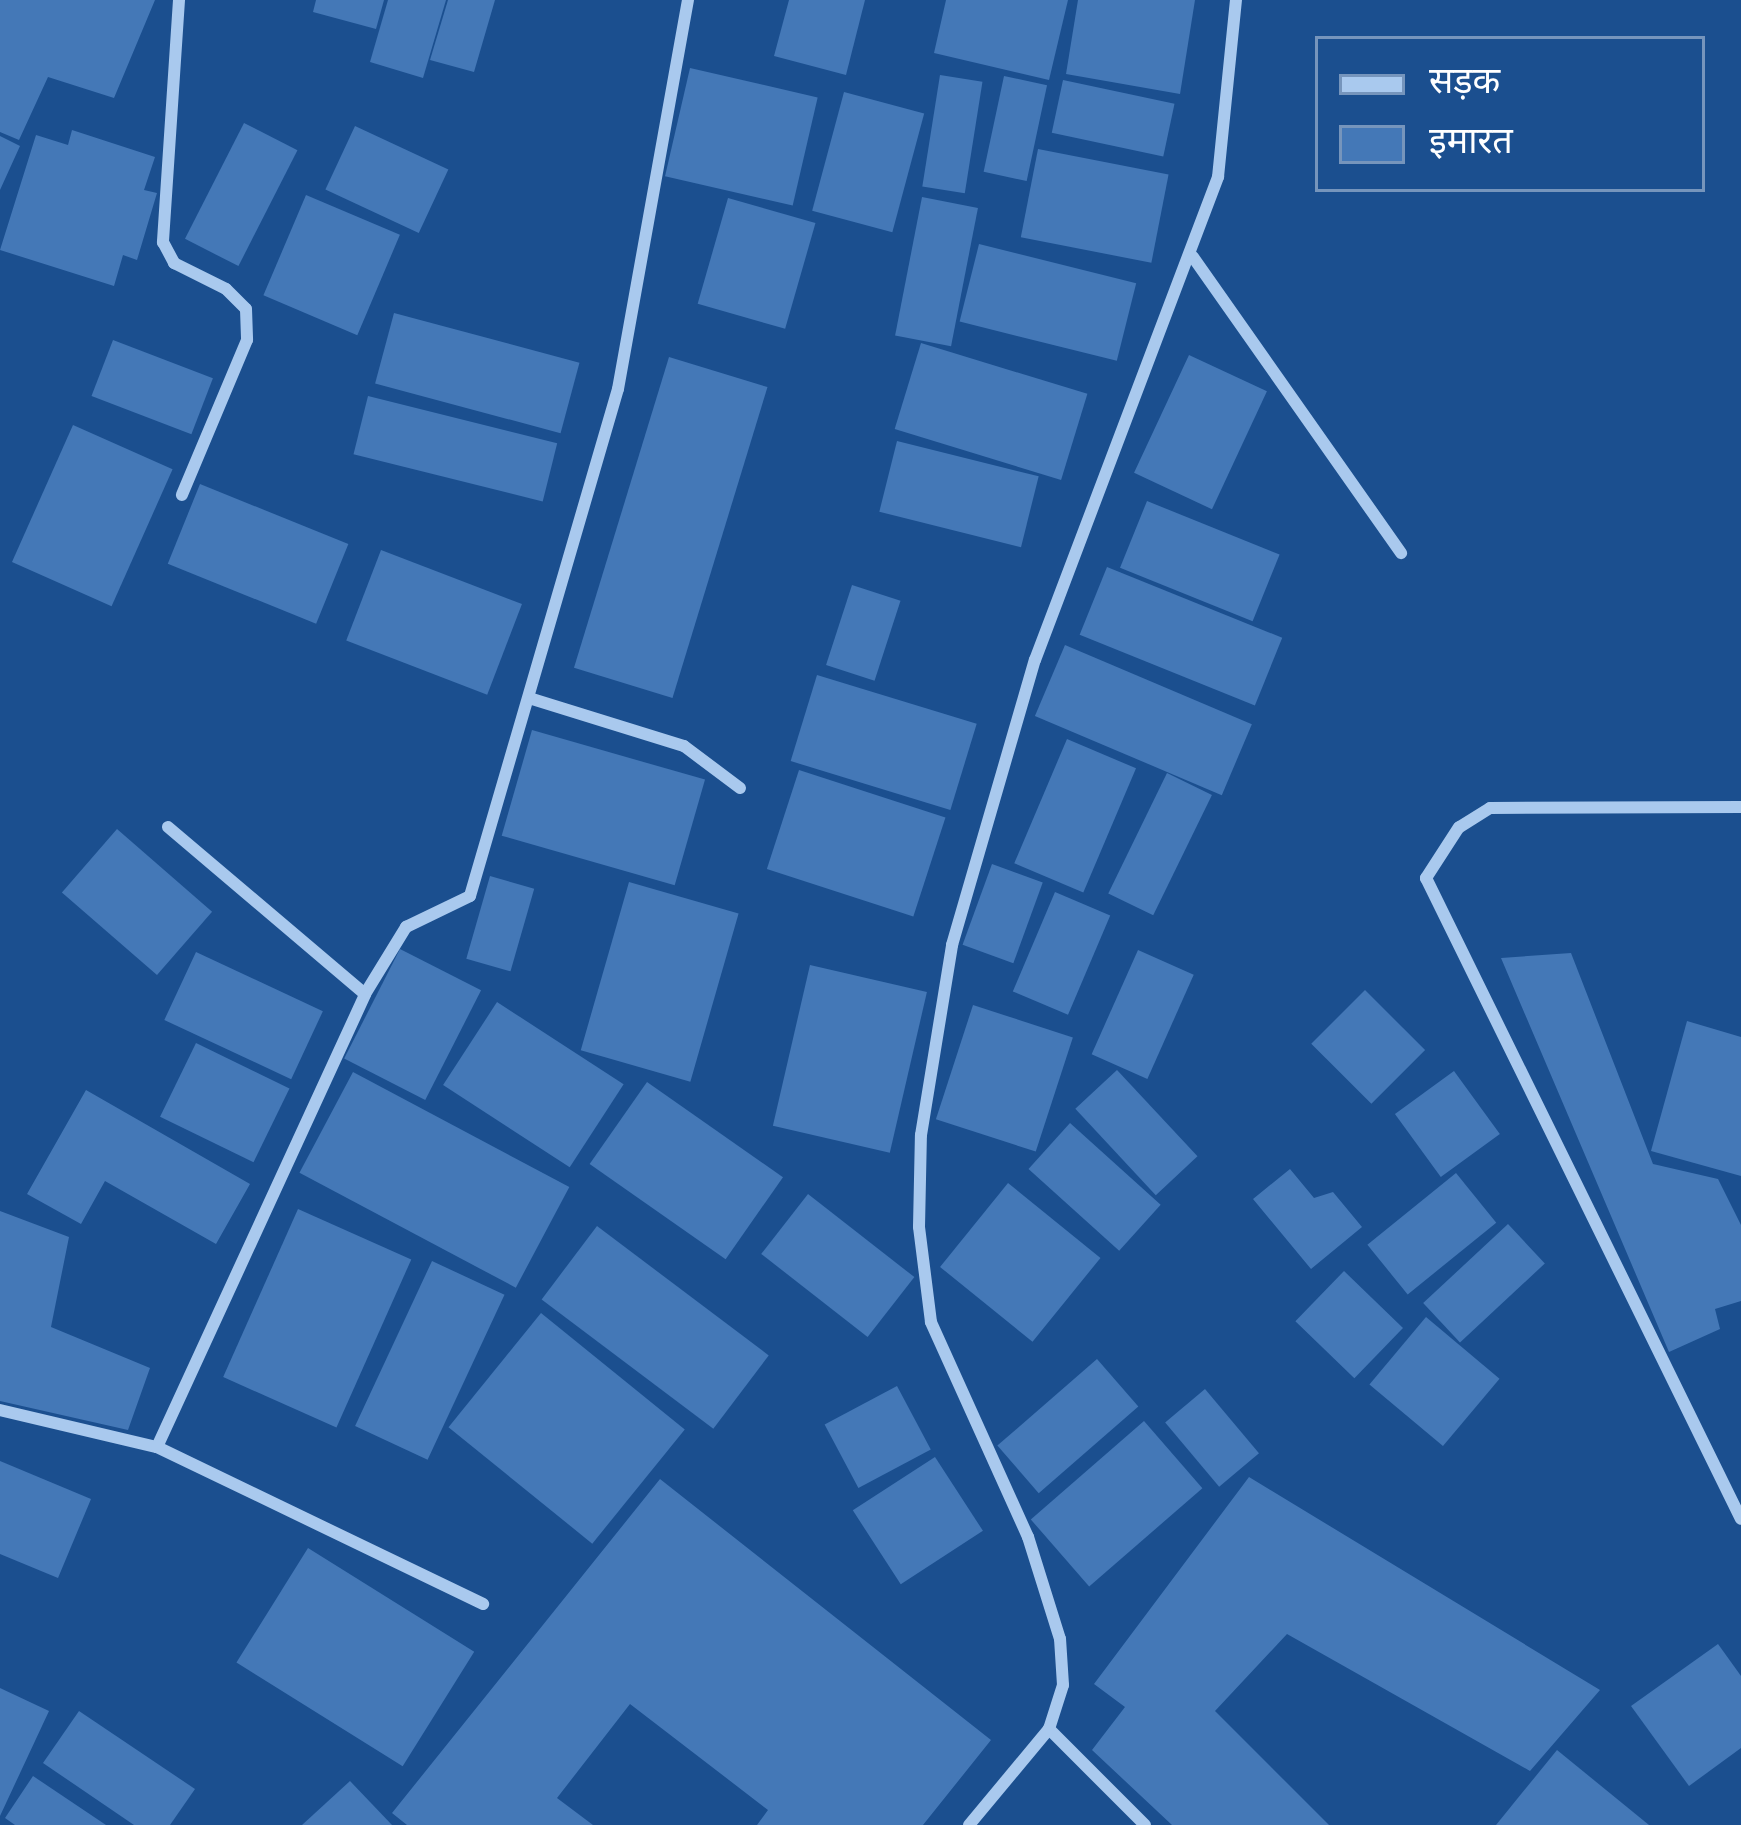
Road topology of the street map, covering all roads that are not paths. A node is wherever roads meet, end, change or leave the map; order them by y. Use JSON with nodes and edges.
{"nodes":[{"id":1,"x":179,"y":0,"type":"edge"},
{"id":2,"x":688,"y":0,"type":"edge"},
{"id":3,"x":1236,"y":0,"type":"edge"},
{"id":4,"x":1193,"y":257,"type":"junction"},
{"id":5,"x":182,"y":495,"type":"dead end"},
{"id":6,"x":1402,"y":554,"type":"dead end"},
{"id":7,"x":530,"y":698,"type":"junction"},
{"id":8,"x":740,"y":788,"type":"dead end"},
{"id":9,"x":1741,"y":807,"type":"edge"},
{"id":10,"x":168,"y":826,"type":"dead end"},
{"id":11,"x":365,"y":994,"type":"junction"},
{"id":12,"x":0,"y":1410,"type":"edge"},
{"id":13,"x":157,"y":1447,"type":"junction"},
{"id":14,"x":1741,"y":1519,"type":"edge"},
{"id":15,"x":483,"y":1604,"type":"dead end"},
{"id":16,"x":1049,"y":1729,"type":"junction"},
{"id":17,"x":969,"y":1825,"type":"edge"},
{"id":18,"x":1145,"y":1825,"type":"edge"}],
"edges":[{"from":1,"to":5,"type":"street"},
{"from":2,"to":7,"type":"street"},
{"from":3,"to":4,"type":"street"},
{"from":4,"to":6,"type":"street"},
{"from":4,"to":16,"type":"street"},
{"from":7,"to":8,"type":"street"},
{"from":7,"to":11,"type":"street"},
{"from":9,"to":14,"type":"street"},
{"from":10,"to":11,"type":"street"},
{"from":11,"to":13,"type":"street"},
{"from":12,"to":13,"type":"street"},
{"from":13,"to":15,"type":"street"},
{"from":16,"to":17,"type":"street"},
{"from":16,"to":18,"type":"street"}]}
